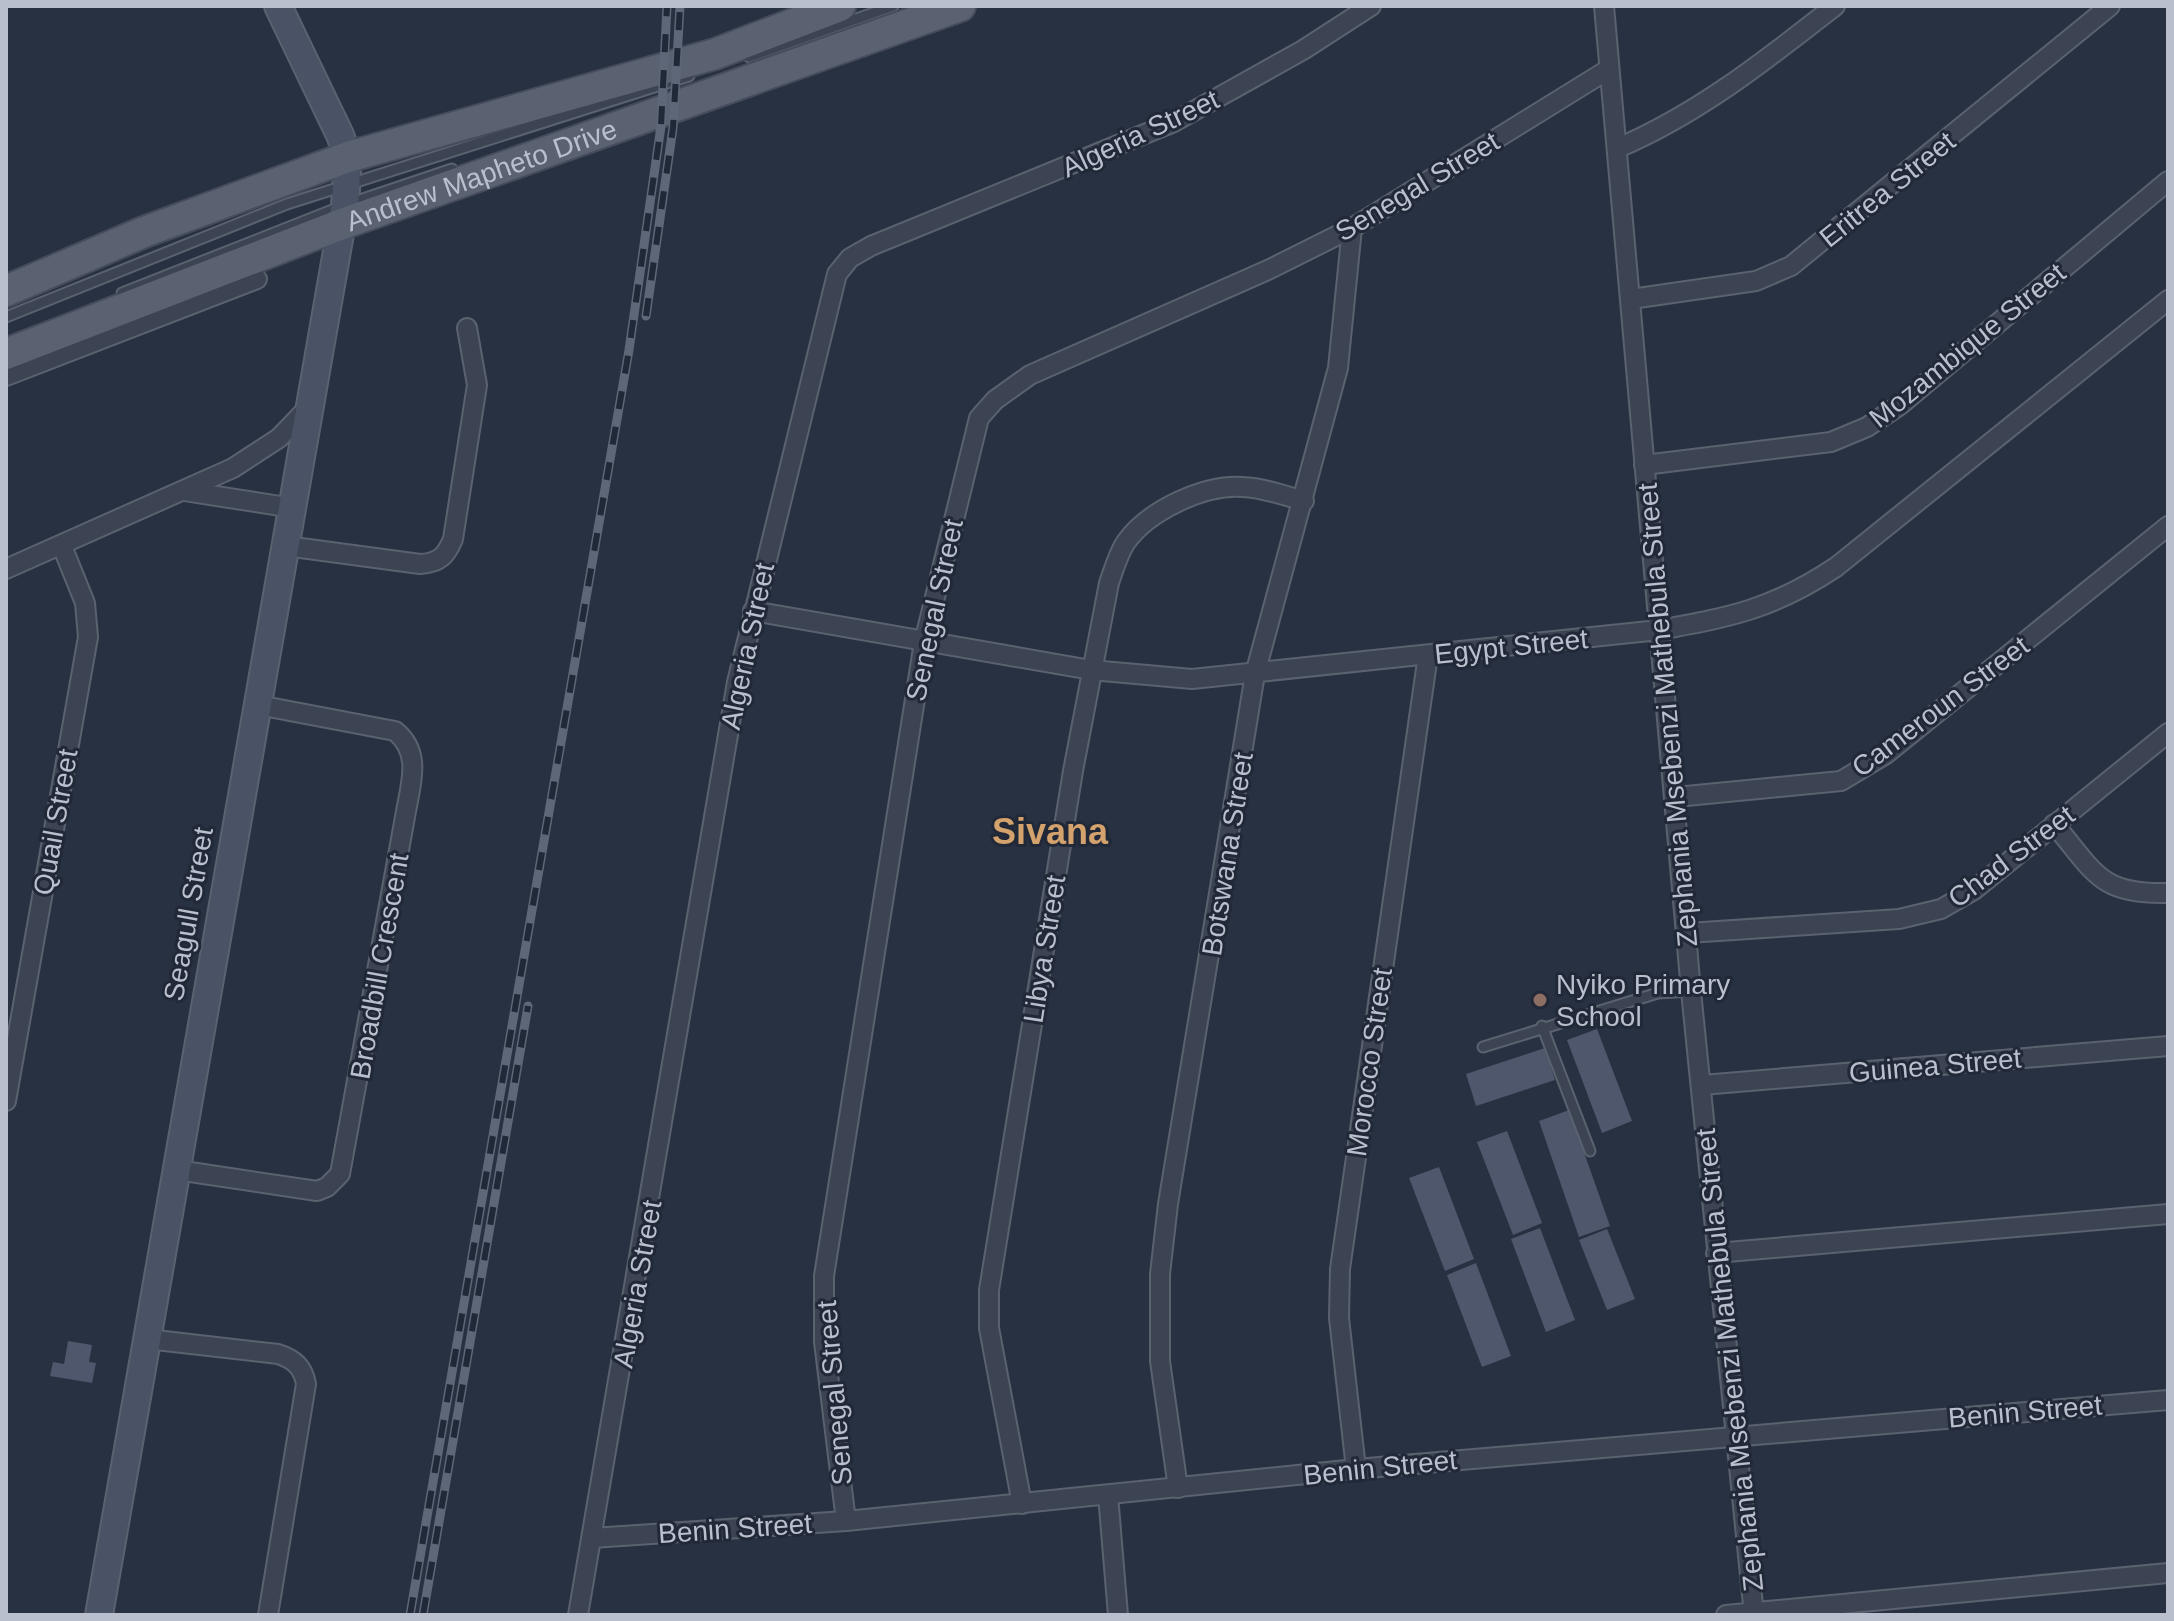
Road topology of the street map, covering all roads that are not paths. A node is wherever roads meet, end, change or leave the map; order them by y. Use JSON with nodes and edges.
{"nodes":[{"id":1,"x":278,"y":6,"type":"edge"},
{"id":2,"x":840,"y":6,"type":"edge"},
{"id":3,"x":893,"y":6,"type":"edge"},
{"id":4,"x":929,"y":6,"type":"edge"},
{"id":5,"x":960,"y":6,"type":"edge"},
{"id":6,"x":1371,"y":6,"type":"edge"},
{"id":7,"x":1604,"y":6,"type":"edge"},
{"id":8,"x":1835,"y":6,"type":"edge"},
{"id":9,"x":2110,"y":6,"type":"edge"},
{"id":10,"x":1609,"y":69,"type":"junction"},
{"id":11,"x":626,"y":109,"type":"dead end"},
{"id":12,"x":1618,"y":148,"type":"junction"},
{"id":13,"x":466,"y":165,"type":"dead end"},
{"id":14,"x":2168,"y":181,"type":"edge"},
{"id":15,"x":345,"y":192,"type":"junction"},
{"id":16,"x":1352,"y":228,"type":"junction"},
{"id":17,"x":257,"y":279,"type":"dead end"},
{"id":18,"x":6,"y":291,"type":"edge"},
{"id":19,"x":109,"y":298,"type":"dead end"},
{"id":20,"x":1631,"y":299,"type":"junction"},
{"id":21,"x":2168,"y":300,"type":"edge"},
{"id":22,"x":6,"y":317,"type":"edge"},
{"id":23,"x":467,"y":328,"type":"dead end"},
{"id":24,"x":6,"y":354,"type":"edge"},
{"id":25,"x":6,"y":376,"type":"edge"},
{"id":26,"x":308,"y":408,"type":"junction"},
{"id":27,"x":1644,"y":465,"type":"junction"},
{"id":28,"x":184,"y":491,"type":"junction"},
{"id":29,"x":1304,"y":501,"type":"junction"},
{"id":30,"x":293,"y":508,"type":"junction"},
{"id":31,"x":2168,"y":526,"type":"edge"},
{"id":32,"x":62,"y":546,"type":"junction"},
{"id":33,"x":286,"y":546,"type":"junction"},
{"id":34,"x":6,"y":569,"type":"edge"},
{"id":35,"x":753,"y":611,"type":"junction"},
{"id":36,"x":1659,"y":630,"type":"junction"},
{"id":37,"x":924,"y":642,"type":"junction"},
{"id":38,"x":1428,"y":655,"type":"junction"},
{"id":39,"x":1091,"y":670,"type":"junction"},
{"id":40,"x":1255,"y":674,"type":"junction"},
{"id":41,"x":258,"y":705,"type":"junction"},
{"id":42,"x":2168,"y":733,"type":"edge"},
{"id":43,"x":1676,"y":797,"type":"junction"},
{"id":44,"x":2054,"y":824,"type":"junction"},
{"id":45,"x":2168,"y":893,"type":"edge"},
{"id":46,"x":1688,"y":933,"type":"junction"},
{"id":47,"x":1691,"y":991,"type":"junction"},
{"id":48,"x":1542,"y":1026,"type":"junction"},
{"id":49,"x":2168,"y":1046,"type":"edge"},
{"id":50,"x":1483,"y":1047,"type":"dead end"},
{"id":51,"x":1702,"y":1085,"type":"junction"},
{"id":52,"x":6,"y":1101,"type":"edge"},
{"id":53,"x":1590,"y":1151,"type":"dead end"},
{"id":54,"x":177,"y":1170,"type":"junction"},
{"id":55,"x":2168,"y":1214,"type":"edge"},
{"id":56,"x":1716,"y":1253,"type":"junction"},
{"id":57,"x":147,"y":1339,"type":"junction"},
{"id":58,"x":2168,"y":1400,"type":"edge"},
{"id":59,"x":1736,"y":1435,"type":"junction"},
{"id":60,"x":1356,"y":1469,"type":"junction"},
{"id":61,"x":1178,"y":1488,"type":"junction"},
{"id":62,"x":1108,"y":1495,"type":"junction"},
{"id":63,"x":1022,"y":1504,"type":"junction"},
{"id":64,"x":846,"y":1521,"type":"junction"},
{"id":65,"x":592,"y":1538,"type":"junction"},
{"id":66,"x":2168,"y":1573,"type":"edge"},
{"id":67,"x":1754,"y":1614,"type":"edge"},
{"id":68,"x":99,"y":1615,"type":"edge"},
{"id":69,"x":268,"y":1615,"type":"edge"},
{"id":70,"x":578,"y":1615,"type":"edge"},
{"id":71,"x":1118,"y":1615,"type":"edge"},
{"id":72,"x":1726,"y":1615,"type":"edge"}],
"edges":[{"from":1,"to":15,"type":"street"},
{"from":2,"to":15,"type":"main road","name":"Andrew Mapheto Drive"},
{"from":3,"to":4,"type":"lane"},
{"from":5,"to":15,"type":"main road","name":"Andrew Mapheto Drive"},
{"from":6,"to":35,"type":"street","name":"Algeria Street"},
{"from":7,"to":10,"type":"street","name":"Zephania Msebenzi Mathebula Street"},
{"from":8,"to":12,"type":"street"},
{"from":9,"to":20,"type":"street","name":"Eritrea Street"},
{"from":10,"to":12,"type":"street","name":"Zephania Msebenzi Mathebula Street"},
{"from":10,"to":16,"type":"street","name":"Senegal Street"},
{"from":11,"to":15,"type":"lane"},
{"from":12,"to":20,"type":"street","name":"Zephania Msebenzi Mathebula Street"},
{"from":13,"to":15,"type":"lane"},
{"from":14,"to":27,"type":"street","name":"Mozambique Street"},
{"from":15,"to":18,"type":"main road","name":"Andrew Mapheto Drive"},
{"from":15,"to":19,"type":"lane"},
{"from":15,"to":22,"type":"lane"},
{"from":15,"to":24,"type":"main road","name":"Andrew Mapheto Drive"},
{"from":15,"to":26,"type":"street","name":"Seagull Street"},
{"from":16,"to":29,"type":"street","name":"Botswana Street"},
{"from":16,"to":37,"type":"street","name":"Senegal Street"},
{"from":17,"to":25,"type":"street"},
{"from":20,"to":27,"type":"street","name":"Zephania Msebenzi Mathebula Street"},
{"from":21,"to":36,"type":"street","name":"Egypt Street"},
{"from":23,"to":33,"type":"street"},
{"from":26,"to":28,"type":"street"},
{"from":26,"to":30,"type":"street","name":"Seagull Street"},
{"from":27,"to":36,"type":"street","name":"Zephania Msebenzi Mathebula Street"},
{"from":28,"to":30,"type":"street"},
{"from":28,"to":32,"type":"street"},
{"from":29,"to":39,"type":"street","name":"Libya Street"},
{"from":29,"to":40,"type":"street","name":"Botswana Street"},
{"from":30,"to":33,"type":"street","name":"Seagull Street"},
{"from":31,"to":43,"type":"street","name":"Cameroun Street"},
{"from":32,"to":34,"type":"street"},
{"from":32,"to":52,"type":"street","name":"Quail Street"},
{"from":33,"to":41,"type":"street","name":"Seagull Street"},
{"from":35,"to":37,"type":"street","name":"Egypt Street"},
{"from":35,"to":65,"type":"street","name":"Algeria Street"},
{"from":36,"to":38,"type":"street","name":"Egypt Street"},
{"from":36,"to":43,"type":"street","name":"Zephania Msebenzi Mathebula Street"},
{"from":37,"to":39,"type":"street","name":"Egypt Street"},
{"from":37,"to":64,"type":"street","name":"Senegal Street"},
{"from":38,"to":40,"type":"street","name":"Egypt Street"},
{"from":38,"to":60,"type":"street","name":"Morocco Street"},
{"from":39,"to":40,"type":"street","name":"Egypt Street"},
{"from":39,"to":63,"type":"street","name":"Libya Street"},
{"from":40,"to":61,"type":"street","name":"Botswana Street"},
{"from":41,"to":54,"type":"street","name":"Seagull Street"},
{"from":41,"to":54,"type":"street","name":"Broadbill Crescent"},
{"from":42,"to":44,"type":"street","name":"Chad Street"},
{"from":43,"to":46,"type":"street","name":"Zephania Msebenzi Mathebula Street"},
{"from":44,"to":45,"type":"street"},
{"from":44,"to":46,"type":"street","name":"Chad Street"},
{"from":46,"to":47,"type":"street","name":"Zephania Msebenzi Mathebula Street"},
{"from":47,"to":48,"type":"lane"},
{"from":47,"to":51,"type":"street","name":"Zephania Msebenzi Mathebula Street"},
{"from":48,"to":50,"type":"lane"},
{"from":48,"to":53,"type":"lane"},
{"from":49,"to":51,"type":"street","name":"Guinea Street"},
{"from":51,"to":56,"type":"street","name":"Zephania Msebenzi Mathebula Street"},
{"from":54,"to":57,"type":"street","name":"Seagull Street"},
{"from":55,"to":56,"type":"street"},
{"from":56,"to":59,"type":"street","name":"Zephania Msebenzi Mathebula Street"},
{"from":57,"to":68,"type":"street","name":"Seagull Street"},
{"from":57,"to":69,"type":"street"},
{"from":58,"to":59,"type":"street","name":"Benin Street"},
{"from":59,"to":60,"type":"street","name":"Benin Street"},
{"from":59,"to":67,"type":"street","name":"Zephania Msebenzi Mathebula Street"},
{"from":60,"to":61,"type":"street","name":"Benin Street"},
{"from":61,"to":62,"type":"street","name":"Benin Street"},
{"from":62,"to":63,"type":"street","name":"Benin Street"},
{"from":62,"to":71,"type":"street"},
{"from":63,"to":64,"type":"street","name":"Benin Street"},
{"from":64,"to":65,"type":"street","name":"Benin Street"},
{"from":65,"to":70,"type":"street","name":"Algeria Street"},
{"from":66,"to":67,"type":"street"},
{"from":67,"to":72,"type":"street"}]}
